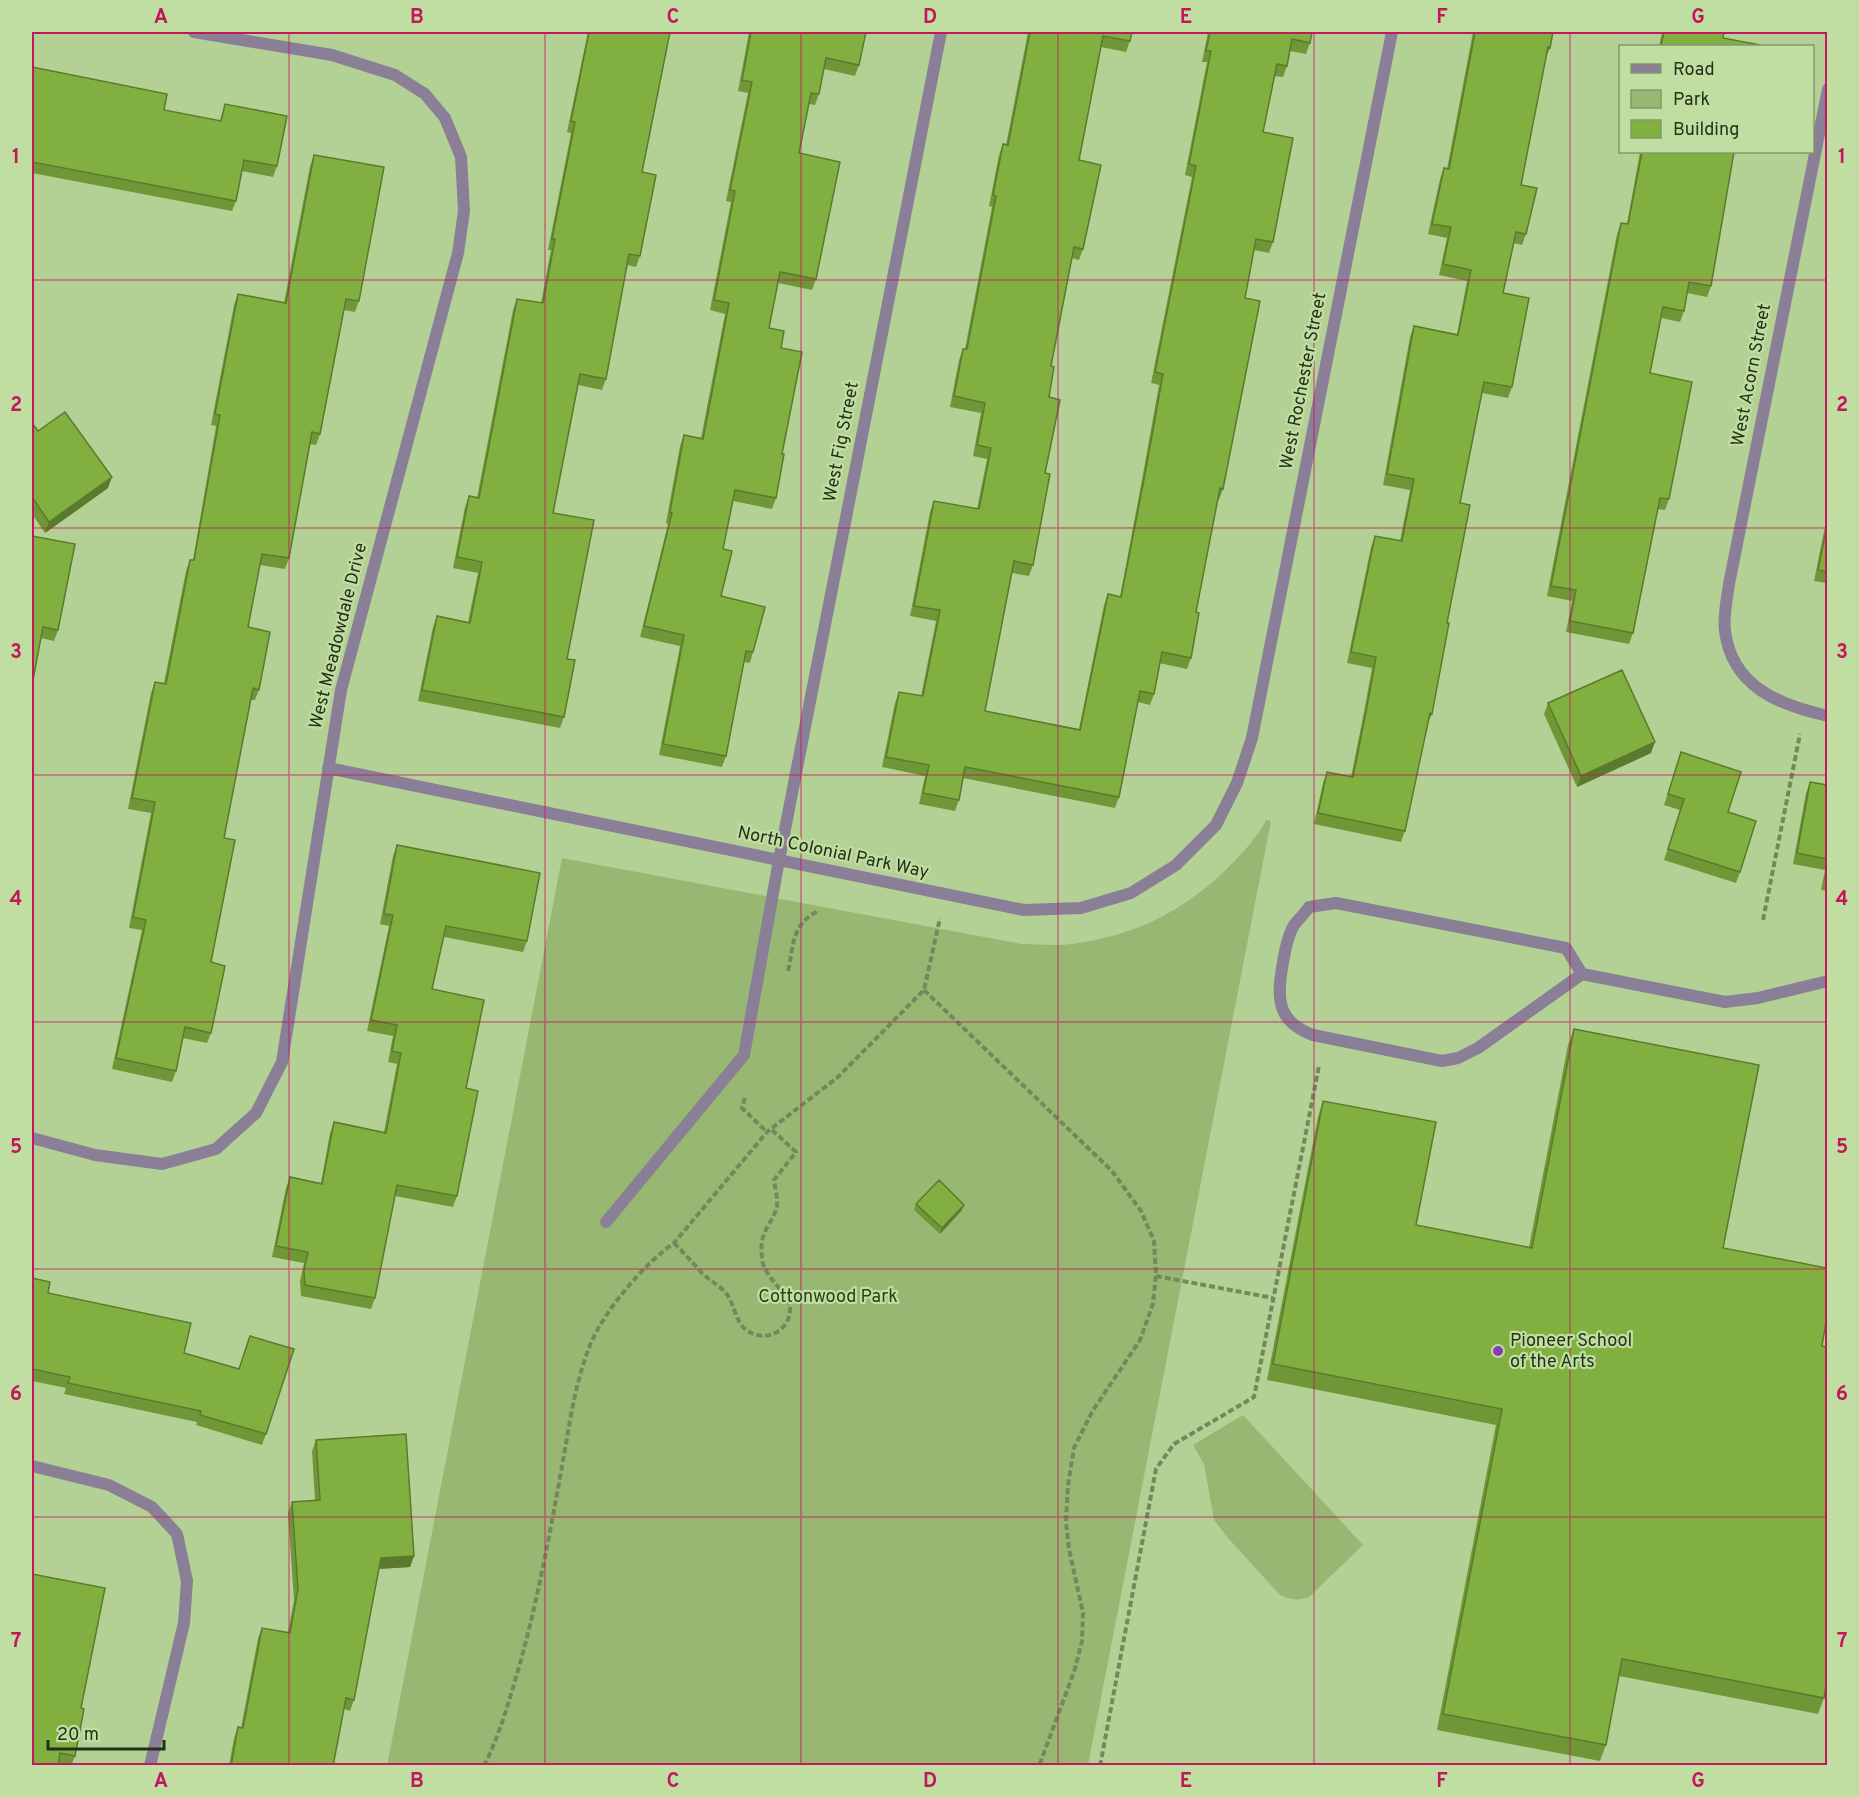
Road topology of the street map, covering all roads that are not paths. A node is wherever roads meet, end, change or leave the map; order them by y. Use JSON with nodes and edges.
{"nodes":[{"id":1,"x":194,"y":32,"type":"edge"},
{"id":2,"x":941,"y":32,"type":"edge"},
{"id":3,"x":1392,"y":32,"type":"edge"},
{"id":4,"x":1827,"y":89,"type":"edge"},
{"id":5,"x":1827,"y":716,"type":"edge"},
{"id":6,"x":1252,"y":738,"type":"joint"},
{"id":7,"x":328,"y":768,"type":"junction"},
{"id":8,"x":779,"y":860,"type":"junction"},
{"id":9,"x":1582,"y":974,"type":"junction"},
{"id":10,"x":1827,"y":981,"type":"edge"},
{"id":11,"x":32,"y":1138,"type":"edge"},
{"id":12,"x":606,"y":1222,"type":"dead end"},
{"id":13,"x":32,"y":1466,"type":"edge"},
{"id":14,"x":150,"y":1766,"type":"edge"}],
"edges":[{"from":1,"to":7,"type":"street","name":"West Meadowdale Drive"},
{"from":2,"to":8,"type":"street","name":"West Fig Street"},
{"from":3,"to":6,"type":"street","name":"West Rochester Street"},
{"from":4,"to":5,"type":"street","name":"West Acorn Street"},
{"from":6,"to":8,"type":"street","name":"North Colonial Park Way"},
{"from":7,"to":8,"type":"street","name":"North Colonial Park Way"},
{"from":7,"to":11,"type":"street","name":"West Meadowdale Drive"},
{"from":8,"to":12,"type":"street","name":"West Fig Street"},
{"from":9,"to":9,"type":"street"},
{"from":9,"to":10,"type":"street"},
{"from":13,"to":14,"type":"street"}]}
